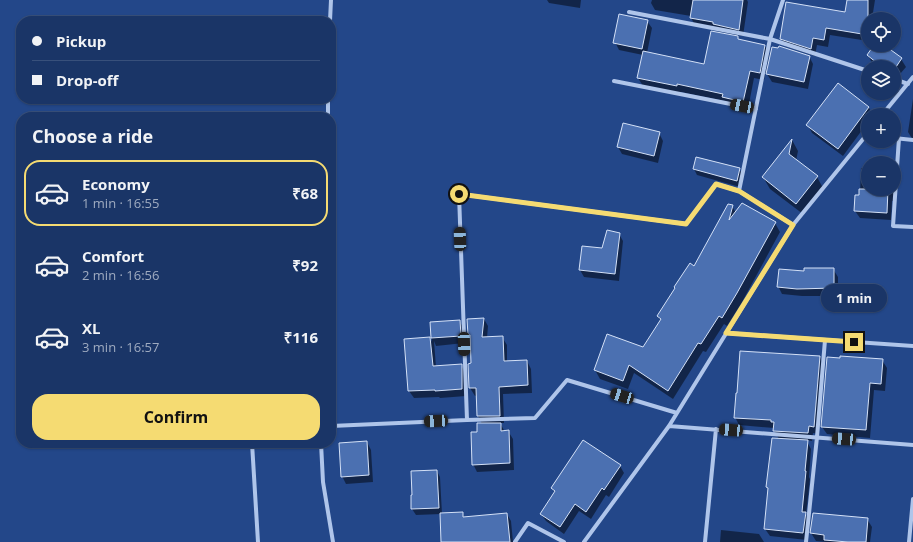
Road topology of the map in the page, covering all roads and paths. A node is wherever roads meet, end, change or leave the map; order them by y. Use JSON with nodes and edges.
{"nodes":[{"id":1,"x":331,"y":0,"type":"edge"},
{"id":2,"x":783,"y":0,"type":"edge"},
{"id":3,"x":629,"y":12,"type":"dead end"},
{"id":4,"x":330,"y":16,"type":"edge"},
{"id":5,"x":770,"y":38,"type":"junction"},
{"id":6,"x":861,"y":69,"type":"edge"},
{"id":7,"x":913,"y":77,"type":"edge"},
{"id":8,"x":614,"y":81,"type":"dead end"},
{"id":9,"x":901,"y":82,"type":"edge"},
{"id":10,"x":908,"y":84,"type":"junction"},
{"id":11,"x":756,"y":108,"type":"junction"},
{"id":12,"x":888,"y":108,"type":"edge"},
{"id":13,"x":901,"y":138,"type":"edge"},
{"id":14,"x":913,"y":140,"type":"edge"},
{"id":15,"x":861,"y":141,"type":"edge"},
{"id":16,"x":898,"y":148,"type":"edge"},
{"id":17,"x":739,"y":191,"type":"junction"},
{"id":18,"x":793,"y":225,"type":"junction"},
{"id":19,"x":913,"y":227,"type":"edge"},
{"id":20,"x":726,"y":333,"type":"junction"},
{"id":21,"x":825,"y":340,"type":"junction"},
{"id":22,"x":913,"y":346,"type":"edge"},
{"id":23,"x":677,"y":413,"type":"junction"},
{"id":24,"x":466,"y":420,"type":"junction"},
{"id":25,"x":336,"y":426,"type":"edge"},
{"id":26,"x":669,"y":426,"type":"junction"},
{"id":27,"x":716,"y":429,"type":"junction"},
{"id":28,"x":817,"y":437,"type":"junction"},
{"id":29,"x":913,"y":444,"type":"edge"},
{"id":30,"x":252,"y":448,"type":"edge"},
{"id":31,"x":321,"y":448,"type":"edge"},
{"id":32,"x":913,"y":498,"type":"edge"},
{"id":33,"x":258,"y":542,"type":"edge"},
{"id":34,"x":332,"y":542,"type":"edge"},
{"id":35,"x":515,"y":542,"type":"edge"},
{"id":36,"x":564,"y":542,"type":"edge"},
{"id":37,"x":584,"y":542,"type":"edge"},
{"id":38,"x":705,"y":542,"type":"edge"},
{"id":39,"x":806,"y":542,"type":"edge"},
{"id":40,"x":909,"y":542,"type":"edge"}],
"edges":[{"from":1,"to":4,"type":"street"},
{"from":2,"to":5,"type":"street"},
{"from":3,"to":5,"type":"street"},
{"from":5,"to":6,"type":"street"},
{"from":5,"to":11,"type":"street"},
{"from":7,"to":10,"type":"street"},
{"from":8,"to":11,"type":"street"},
{"from":9,"to":10,"type":"street"},
{"from":10,"to":12,"type":"street"},
{"from":11,"to":17,"type":"street"},
{"from":13,"to":14,"type":"street"},
{"from":15,"to":18,"type":"street"},
{"from":16,"to":19,"type":"street"},
{"from":17,"to":18,"type":"street"},
{"from":17,"to":24,"type":"street"},
{"from":18,"to":20,"type":"street"},
{"from":20,"to":21,"type":"street"},
{"from":20,"to":23,"type":"street"},
{"from":21,"to":22,"type":"street"},
{"from":21,"to":28,"type":"street"},
{"from":23,"to":24,"type":"street"},
{"from":23,"to":26,"type":"street"},
{"from":24,"to":25,"type":"street"},
{"from":26,"to":27,"type":"street"},
{"from":26,"to":37,"type":"street"},
{"from":27,"to":28,"type":"street"},
{"from":27,"to":38,"type":"street"},
{"from":28,"to":29,"type":"street"},
{"from":28,"to":39,"type":"street"},
{"from":30,"to":33,"type":"street"},
{"from":31,"to":34,"type":"street"},
{"from":32,"to":40,"type":"street"},
{"from":35,"to":36,"type":"street"}]}
